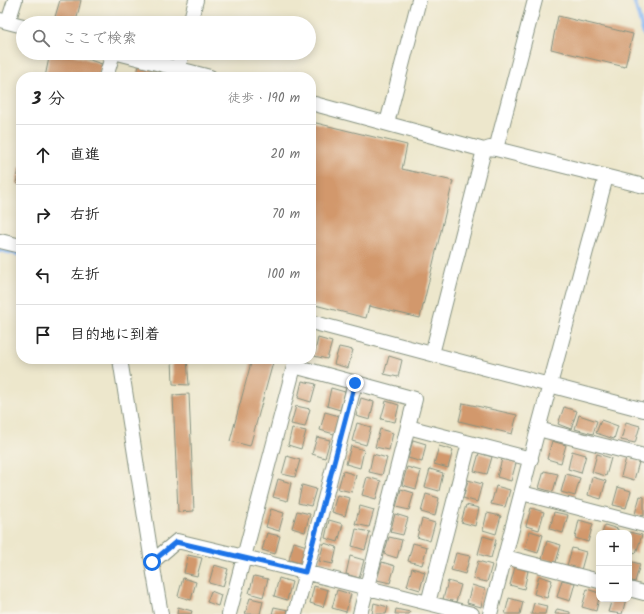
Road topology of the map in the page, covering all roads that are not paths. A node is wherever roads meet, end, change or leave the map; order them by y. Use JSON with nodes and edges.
{"nodes":[{"id":1,"x":15,"y":0,"type":"edge"},
{"id":2,"x":196,"y":0,"type":"edge"},
{"id":3,"x":419,"y":0,"type":"edge"},
{"id":4,"x":536,"y":0,"type":"edge"},
{"id":5,"x":192,"y":16,"type":"edge"},
{"id":6,"x":4,"y":21,"type":"edge"},
{"id":7,"x":16,"y":24,"type":"edge"},
{"id":8,"x":111,"y":60,"type":"edge"},
{"id":9,"x":144,"y":60,"type":"edge"},
{"id":10,"x":180,"y":60,"type":"edge"},
{"id":11,"x":178,"y":69,"type":"junction"},
{"id":12,"x":107,"y":72,"type":"edge"},
{"id":13,"x":190,"y":72,"type":"edge"},
{"id":14,"x":316,"y":104,"type":"edge"},
{"id":15,"x":387,"y":123,"type":"junction"},
{"id":16,"x":490,"y":149,"type":"junction"},
{"id":17,"x":606,"y":177,"type":"junction"},
{"id":18,"x":644,"y":186,"type":"edge"},
{"id":19,"x":0,"y":241,"type":"edge"},
{"id":20,"x":16,"y":245,"type":"edge"},
{"id":21,"x":316,"y":323,"type":"edge"},
{"id":22,"x":432,"y":354,"type":"junction"},
{"id":23,"x":121,"y":364,"type":"edge"},
{"id":24,"x":294,"y":364,"type":"edge"},
{"id":25,"x":301,"y":364,"type":"edge"},
{"id":26,"x":355,"y":383,"type":"junction"},
{"id":27,"x":550,"y":386,"type":"junction"},
{"id":28,"x":644,"y":410,"type":"edge"},
{"id":29,"x":408,"y":427,"type":"junction"},
{"id":30,"x":538,"y":429,"type":"junction"},
{"id":31,"x":469,"y":443,"type":"junction"},
{"id":32,"x":644,"y":456,"type":"edge"},
{"id":33,"x":531,"y":459,"type":"junction"},
{"id":34,"x":522,"y":492,"type":"junction"},
{"id":35,"x":644,"y":525,"type":"edge"},
{"id":36,"x":244,"y":557,"type":"junction"},
{"id":37,"x":505,"y":557,"type":"junction"},
{"id":38,"x":152,"y":562,"type":"junction"},
{"id":39,"x":305,"y":572,"type":"junction"},
{"id":40,"x":596,"y":580,"type":"edge"},
{"id":41,"x":367,"y":588,"type":"junction"},
{"id":42,"x":632,"y":590,"type":"edge"},
{"id":43,"x":644,"y":593,"type":"edge"},
{"id":44,"x":428,"y":603,"type":"junction"},
{"id":45,"x":161,"y":614,"type":"edge"},
{"id":46,"x":229,"y":614,"type":"edge"},
{"id":47,"x":295,"y":614,"type":"edge"},
{"id":48,"x":360,"y":614,"type":"edge"},
{"id":49,"x":472,"y":614,"type":"edge"},
{"id":50,"x":490,"y":614,"type":"edge"}],
"edges":[{"from":1,"to":6,"type":"street"},
{"from":2,"to":5,"type":"street"},
{"from":3,"to":15,"type":"street"},
{"from":4,"to":16,"type":"street"},
{"from":6,"to":7,"type":"street"},
{"from":8,"to":12,"type":"street"},
{"from":9,"to":11,"type":"street"},
{"from":10,"to":11,"type":"street"},
{"from":11,"to":13,"type":"street"},
{"from":14,"to":15,"type":"street"},
{"from":15,"to":16,"type":"street"},
{"from":16,"to":17,"type":"street"},
{"from":16,"to":22,"type":"street"},
{"from":17,"to":18,"type":"street"},
{"from":17,"to":27,"type":"street"},
{"from":19,"to":20,"type":"street"},
{"from":21,"to":22,"type":"street"},
{"from":22,"to":27,"type":"street"},
{"from":23,"to":38,"type":"street"},
{"from":24,"to":36,"type":"street"},
{"from":25,"to":26,"type":"street"},
{"from":26,"to":29,"type":"street"},
{"from":26,"to":39,"type":"street"},
{"from":27,"to":28,"type":"street"},
{"from":27,"to":30,"type":"street"},
{"from":29,"to":31,"type":"street"},
{"from":29,"to":41,"type":"street"},
{"from":30,"to":32,"type":"street"},
{"from":30,"to":33,"type":"street"},
{"from":31,"to":33,"type":"street"},
{"from":31,"to":44,"type":"street"},
{"from":33,"to":34,"type":"street"},
{"from":34,"to":35,"type":"street"},
{"from":34,"to":37,"type":"street"},
{"from":36,"to":38,"type":"street"},
{"from":36,"to":39,"type":"street"},
{"from":36,"to":46,"type":"street"},
{"from":37,"to":40,"type":"street"},
{"from":37,"to":50,"type":"street"},
{"from":38,"to":45,"type":"street"},
{"from":39,"to":41,"type":"street"},
{"from":39,"to":47,"type":"street"},
{"from":41,"to":44,"type":"street"},
{"from":41,"to":48,"type":"street"},
{"from":42,"to":43,"type":"street"},
{"from":44,"to":49,"type":"street"}]}
